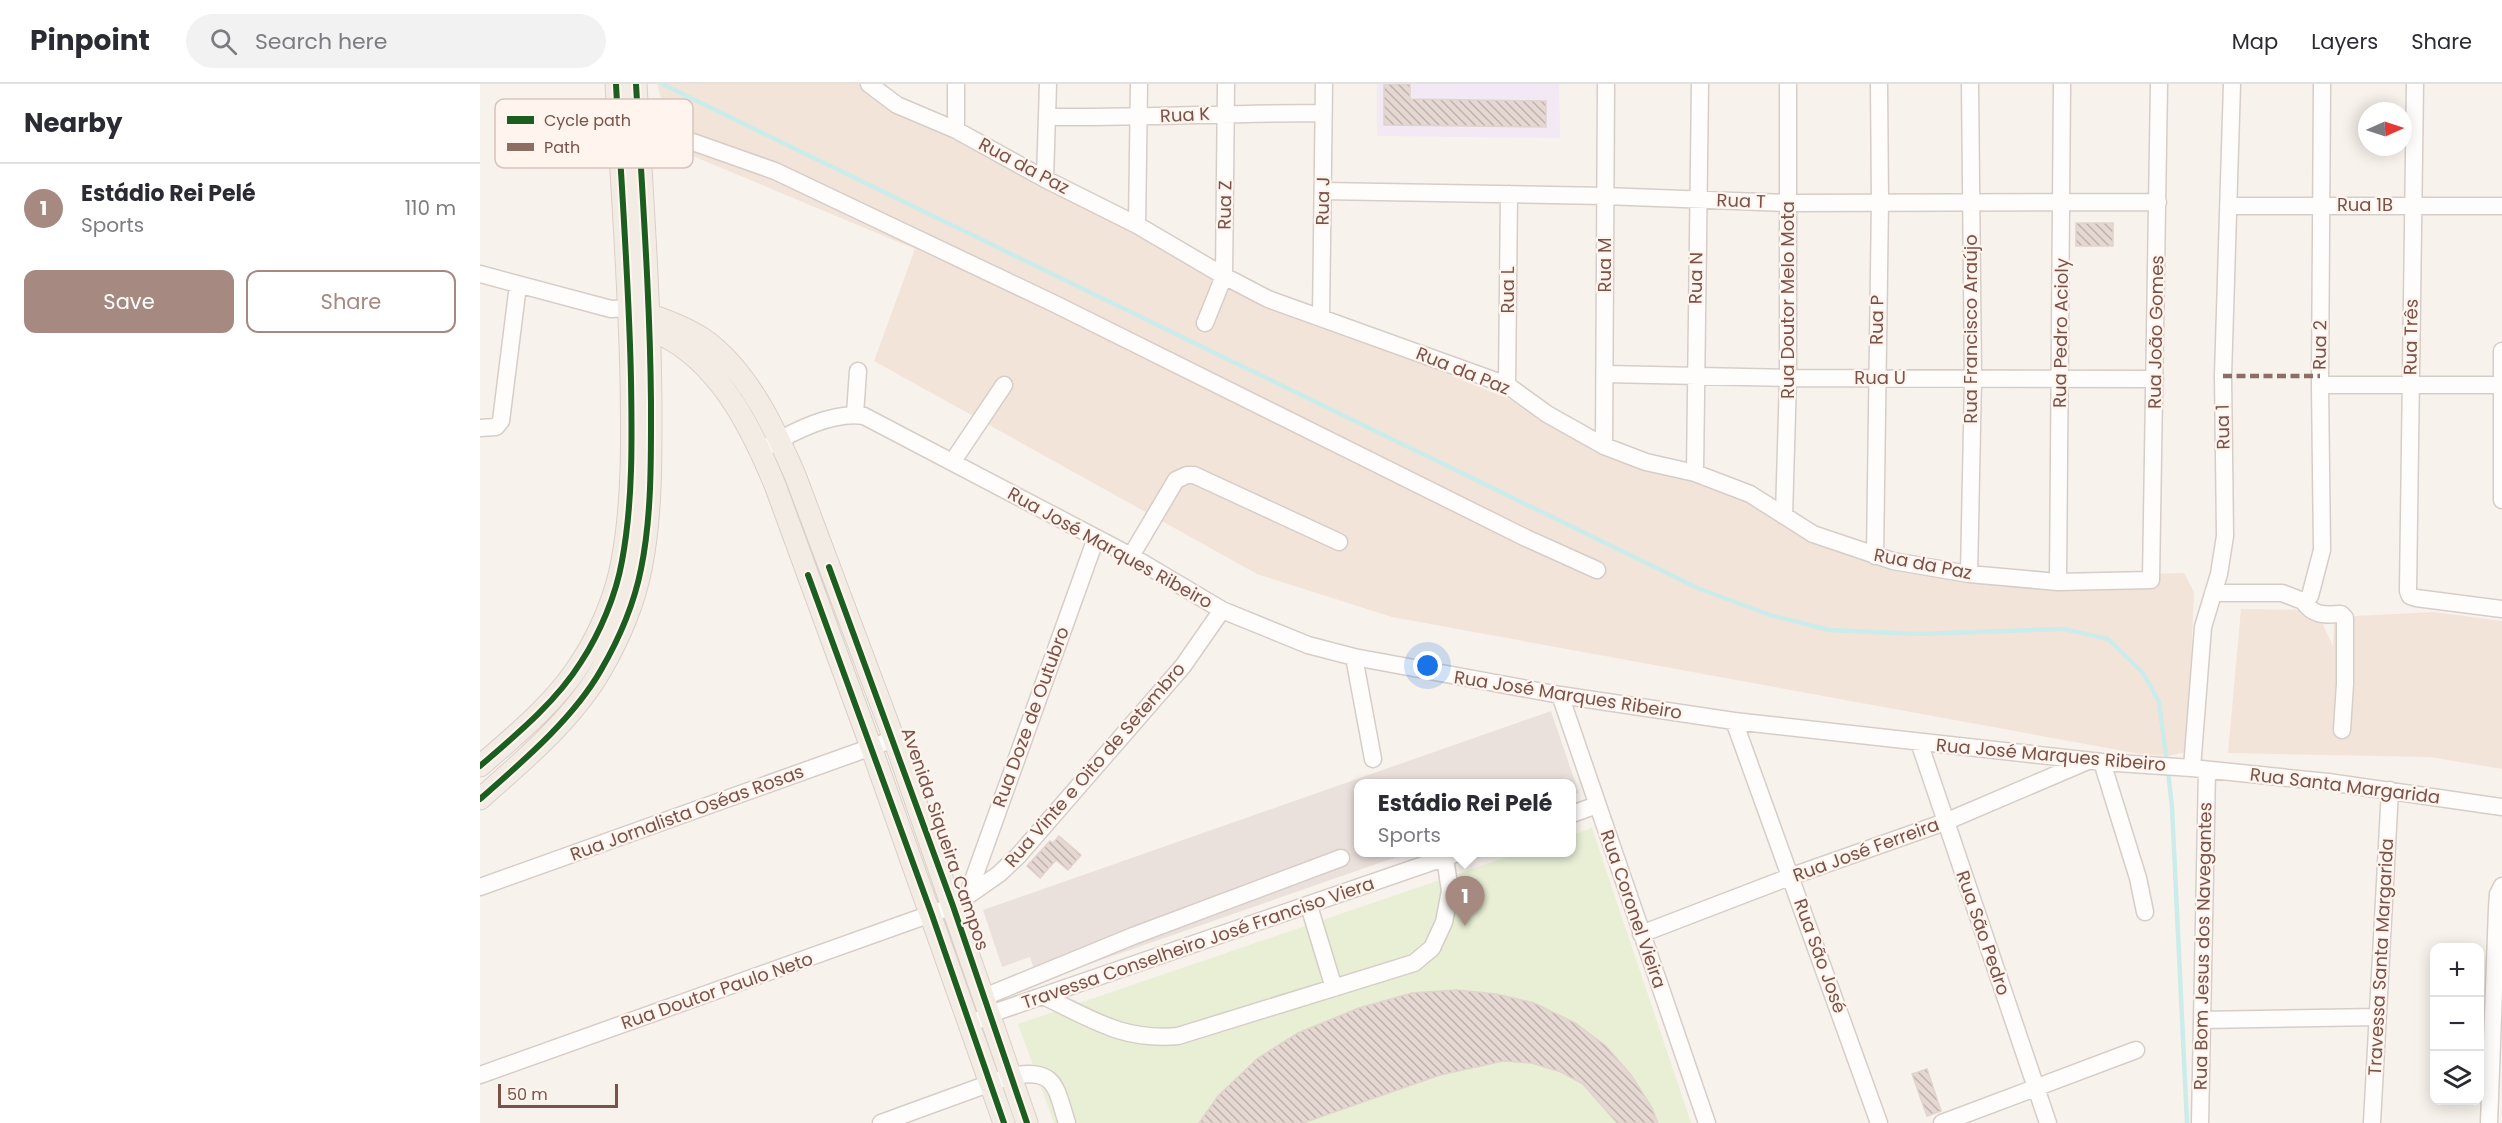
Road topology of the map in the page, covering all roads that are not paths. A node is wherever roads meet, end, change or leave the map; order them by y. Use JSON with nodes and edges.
{"nodes":[{"id":1,"x":869,"y":84,"type":"edge"},
{"id":2,"x":956,"y":84,"type":"edge"},
{"id":3,"x":1048,"y":84,"type":"edge"},
{"id":4,"x":1139,"y":84,"type":"edge"},
{"id":5,"x":1226,"y":84,"type":"edge"},
{"id":6,"x":1323,"y":84,"type":"edge"},
{"id":7,"x":1606,"y":84,"type":"edge"},
{"id":8,"x":1700,"y":84,"type":"edge"},
{"id":9,"x":1788,"y":84,"type":"edge"},
{"id":10,"x":1879,"y":84,"type":"edge"},
{"id":11,"x":1970,"y":84,"type":"edge"},
{"id":12,"x":2062,"y":84,"type":"edge"},
{"id":13,"x":2158,"y":84,"type":"edge"},
{"id":14,"x":2232,"y":84,"type":"edge"},
{"id":15,"x":2322,"y":84,"type":"edge"},
{"id":16,"x":2415,"y":84,"type":"edge"},
{"id":17,"x":1226,"y":113,"type":"junction"},
{"id":18,"x":1323,"y":113,"type":"junction"},
{"id":19,"x":1047,"y":117,"type":"junction"},
{"id":20,"x":1139,"y":118,"type":"junction"},
{"id":21,"x":956,"y":130,"type":"junction"},
{"id":22,"x":693,"y":131,"type":"edge"},
{"id":23,"x":632,"y":168,"type":"edge"},
{"id":24,"x":632,"y":176,"type":"junction"},
{"id":25,"x":1045,"y":179,"type":"junction"},
{"id":26,"x":1323,"y":191,"type":"junction"},
{"id":27,"x":1509,"y":194,"type":"junction"},
{"id":28,"x":1605,"y":196,"type":"junction"},
{"id":29,"x":1697,"y":199,"type":"junction"},
{"id":30,"x":1880,"y":201,"type":"junction"},
{"id":31,"x":2062,"y":201,"type":"junction"},
{"id":32,"x":2158,"y":202,"type":"junction"},
{"id":33,"x":1788,"y":203,"type":"junction"},
{"id":34,"x":1971,"y":203,"type":"junction"},
{"id":35,"x":2322,"y":205,"type":"junction"},
{"id":36,"x":2412,"y":205,"type":"junction"},
{"id":37,"x":2228,"y":206,"type":"junction"},
{"id":38,"x":2502,"y":206,"type":"edge"},
{"id":39,"x":1137,"y":225,"type":"junction"},
{"id":40,"x":480,"y":274,"type":"edge"},
{"id":41,"x":1224,"y":276,"type":"junction"},
{"id":42,"x":518,"y":285,"type":"junction"},
{"id":43,"x":623,"y":314,"type":"junction"},
{"id":44,"x":1321,"y":318,"type":"junction"},
{"id":45,"x":650,"y":322,"type":"junction"},
{"id":46,"x":1205,"y":323,"type":"dead end"},
{"id":47,"x":688,"y":351,"type":"junction"},
{"id":48,"x":2502,"y":351,"type":"edge"},
{"id":49,"x":651,"y":368,"type":"junction"},
{"id":50,"x":858,"y":371,"type":"dead end"},
{"id":51,"x":1606,"y":374,"type":"junction"},
{"id":52,"x":1695,"y":375,"type":"junction"},
{"id":53,"x":1876,"y":377,"type":"junction"},
{"id":54,"x":1788,"y":378,"type":"junction"},
{"id":55,"x":1973,"y":379,"type":"junction"},
{"id":56,"x":2060,"y":379,"type":"junction"},
{"id":57,"x":2155,"y":379,"type":"junction"},
{"id":58,"x":2410,"y":384,"type":"junction"},
{"id":59,"x":1004,"y":385,"type":"dead end"},
{"id":60,"x":1507,"y":385,"type":"junction"},
{"id":61,"x":2320,"y":385,"type":"junction"},
{"id":62,"x":2501,"y":385,"type":"edge"},
{"id":63,"x":855,"y":414,"type":"junction"},
{"id":64,"x":480,"y":428,"type":"edge"},
{"id":65,"x":780,"y":440,"type":"junction"},
{"id":66,"x":1604,"y":446,"type":"junction"},
{"id":67,"x":760,"y":450,"type":"junction"},
{"id":68,"x":957,"y":455,"type":"junction"},
{"id":69,"x":1695,"y":473,"type":"junction"},
{"id":70,"x":2502,"y":500,"type":"edge"},
{"id":71,"x":1784,"y":516,"type":"junction"},
{"id":72,"x":1096,"y":538,"type":"junction"},
{"id":73,"x":1339,"y":542,"type":"dead end"},
{"id":74,"x":1131,"y":556,"type":"junction"},
{"id":75,"x":1875,"y":556,"type":"junction"},
{"id":76,"x":1597,"y":570,"type":"dead end"},
{"id":77,"x":1969,"y":574,"type":"junction"},
{"id":78,"x":2151,"y":580,"type":"joint"},
{"id":79,"x":2058,"y":582,"type":"junction"},
{"id":80,"x":2213,"y":593,"type":"junction"},
{"id":81,"x":2303,"y":601,"type":"junction"},
{"id":82,"x":2501,"y":605,"type":"edge"},
{"id":83,"x":1222,"y":610,"type":"junction"},
{"id":84,"x":1354,"y":657,"type":"junction"},
{"id":85,"x":1560,"y":695,"type":"junction"},
{"id":86,"x":1734,"y":721,"type":"junction"},
{"id":87,"x":2342,"y":730,"type":"dead end"},
{"id":88,"x":894,"y":739,"type":"junction"},
{"id":89,"x":1919,"y":742,"type":"junction"},
{"id":90,"x":872,"y":747,"type":"junction"},
{"id":91,"x":1373,"y":759,"type":"dead end"},
{"id":92,"x":2095,"y":761,"type":"junction"},
{"id":93,"x":480,"y":766,"type":"edge"},
{"id":94,"x":2196,"y":768,"type":"junction"},
{"id":95,"x":2390,"y":790,"type":"junction"},
{"id":96,"x":480,"y":799,"type":"edge"},
{"id":97,"x":1597,"y":805,"type":"junction"},
{"id":98,"x":2502,"y":807,"type":"edge"},
{"id":99,"x":1576,"y":813,"type":"edge"},
{"id":100,"x":1945,"y":822,"type":"junction"},
{"id":101,"x":1447,"y":857,"type":"edge"},
{"id":102,"x":1453,"y":857,"type":"edge"},
{"id":103,"x":1341,"y":858,"type":"dead end"},
{"id":104,"x":1792,"y":876,"type":"junction"},
{"id":105,"x":2502,"y":886,"type":"edge"},
{"id":106,"x":480,"y":887,"type":"edge"},
{"id":107,"x":960,"y":901,"type":"junction"},
{"id":108,"x":1309,"y":906,"type":"junction"},
{"id":109,"x":2145,"y":912,"type":"dead end"},
{"id":110,"x":932,"y":915,"type":"junction"},
{"id":111,"x":1641,"y":934,"type":"junction"},
{"id":112,"x":1334,"y":988,"type":"junction"},
{"id":113,"x":2499,"y":988,"type":"edge"},
{"id":114,"x":1043,"y":996,"type":"junction"},
{"id":115,"x":987,"y":1005,"type":"junction"},
{"id":116,"x":2377,"y":1017,"type":"junction"},
{"id":117,"x":2202,"y":1020,"type":"junction"},
{"id":118,"x":970,"y":1025,"type":"junction"},
{"id":119,"x":2136,"y":1050,"type":"dead end"},
{"id":120,"x":480,"y":1075,"type":"edge"},
{"id":121,"x":2496,"y":1075,"type":"edge"},
{"id":122,"x":1010,"y":1076,"type":"junction"},
{"id":123,"x":989,"y":1084,"type":"junction"},
{"id":124,"x":2037,"y":1088,"type":"junction"},
{"id":125,"x":881,"y":1123,"type":"edge"},
{"id":126,"x":1004,"y":1123,"type":"edge"},
{"id":127,"x":1027,"y":1123,"type":"edge"},
{"id":128,"x":1067,"y":1123,"type":"edge"},
{"id":129,"x":1707,"y":1123,"type":"edge"},
{"id":130,"x":1879,"y":1123,"type":"edge"},
{"id":131,"x":1942,"y":1123,"type":"edge"},
{"id":132,"x":2048,"y":1123,"type":"edge"},
{"id":133,"x":2200,"y":1123,"type":"edge"},
{"id":134,"x":2372,"y":1123,"type":"edge"},
{"id":135,"x":2489,"y":1123,"type":"edge"}],
"edges":[{"from":1,"to":21,"type":"street","name":"Rua da Paz"},
{"from":2,"to":21,"type":"street"},
{"from":3,"to":19,"type":"street"},
{"from":4,"to":20,"type":"street"},
{"from":5,"to":17,"type":"street","name":"Rua Z"},
{"from":6,"to":18,"type":"street","name":"Rua J"},
{"from":7,"to":28,"type":"street","name":"Rua M"},
{"from":8,"to":29,"type":"street","name":"Rua N"},
{"from":9,"to":33,"type":"street","name":"Rua Doutor Melo Mota"},
{"from":10,"to":30,"type":"street","name":"Rua P"},
{"from":11,"to":34,"type":"street","name":"Rua Francisco Araújo"},
{"from":12,"to":31,"type":"street","name":"Rua Pedro Acioly"},
{"from":13,"to":32,"type":"street","name":"Rua João Gomes"},
{"from":14,"to":37,"type":"street","name":"Rua 1"},
{"from":15,"to":35,"type":"street","name":"Rua 2"},
{"from":16,"to":36,"type":"street","name":"Rua Três"},
{"from":17,"to":18,"type":"street","name":"Rua K"},
{"from":17,"to":20,"type":"street","name":"Rua K"},
{"from":17,"to":41,"type":"street","name":"Rua Z"},
{"from":18,"to":26,"type":"street","name":"Rua J"},
{"from":19,"to":20,"type":"street","name":"Rua K"},
{"from":19,"to":25,"type":"street"},
{"from":20,"to":39,"type":"street"},
{"from":21,"to":25,"type":"street","name":"Rua da Paz"},
{"from":22,"to":76,"type":"street"},
{"from":23,"to":24,"type":"main road"},
{"from":24,"to":43,"type":"main road"},
{"from":24,"to":45,"type":"main road"},
{"from":25,"to":39,"type":"street","name":"Rua da Paz"},
{"from":26,"to":27,"type":"street","name":"Rua T"},
{"from":26,"to":44,"type":"street","name":"Rua J"},
{"from":27,"to":28,"type":"street","name":"Rua T"},
{"from":27,"to":60,"type":"street","name":"Rua L"},
{"from":28,"to":29,"type":"street","name":"Rua T"},
{"from":28,"to":51,"type":"street","name":"Rua M"},
{"from":29,"to":33,"type":"street","name":"Rua T"},
{"from":29,"to":52,"type":"street","name":"Rua N"},
{"from":30,"to":33,"type":"street","name":"Rua T"},
{"from":30,"to":34,"type":"street","name":"Rua T"},
{"from":30,"to":53,"type":"street","name":"Rua P"},
{"from":31,"to":32,"type":"street","name":"Rua T"},
{"from":31,"to":34,"type":"street","name":"Rua T"},
{"from":31,"to":56,"type":"street","name":"Rua Pedro Acioly"},
{"from":32,"to":57,"type":"street","name":"Rua João Gomes"},
{"from":33,"to":54,"type":"street","name":"Rua Doutor Melo Mota"},
{"from":34,"to":55,"type":"street","name":"Rua Francisco Araújo"},
{"from":35,"to":36,"type":"street","name":"Rua 1B"},
{"from":35,"to":37,"type":"street","name":"Rua 1B"},
{"from":35,"to":61,"type":"street","name":"Rua 2"},
{"from":36,"to":38,"type":"street","name":"Rua 1B"},
{"from":36,"to":58,"type":"street","name":"Rua Três"},
{"from":37,"to":80,"type":"street","name":"Rua 1"},
{"from":39,"to":41,"type":"street","name":"Rua da Paz"},
{"from":40,"to":42,"type":"street"},
{"from":41,"to":44,"type":"street","name":"Rua da Paz"},
{"from":41,"to":46,"type":"street","name":"Rua Z"},
{"from":42,"to":43,"type":"street"},
{"from":42,"to":64,"type":"street"},
{"from":43,"to":45,"type":"main road","name":"Avenida Siqueira Campos"},
{"from":43,"to":93,"type":"main road"},
{"from":44,"to":60,"type":"street","name":"Rua da Paz"},
{"from":45,"to":47,"type":"main road","name":"Avenida Siqueira Campos"},
{"from":45,"to":49,"type":"main road"},
{"from":45,"to":65,"type":"main road","name":"Avenida Siqueira Campos"},
{"from":47,"to":49,"type":"main road"},
{"from":47,"to":67,"type":"main road","name":"Avenida Siqueira Campos"},
{"from":48,"to":62,"type":"street"},
{"from":49,"to":96,"type":"main road"},
{"from":50,"to":63,"type":"street"},
{"from":51,"to":52,"type":"street","name":"Rua U"},
{"from":51,"to":66,"type":"street","name":"Rua M"},
{"from":52,"to":54,"type":"street","name":"Rua U"},
{"from":52,"to":69,"type":"street","name":"Rua N"},
{"from":53,"to":54,"type":"street","name":"Rua U"},
{"from":53,"to":55,"type":"street","name":"Rua U"},
{"from":53,"to":75,"type":"street","name":"Rua P"},
{"from":54,"to":71,"type":"street","name":"Rua Doutor Melo Mota"},
{"from":55,"to":56,"type":"street","name":"Rua U"},
{"from":55,"to":77,"type":"street","name":"Rua Francisco Araújo"},
{"from":56,"to":57,"type":"street","name":"Rua U"},
{"from":56,"to":79,"type":"street","name":"Rua Pedro Acioly"},
{"from":57,"to":78,"type":"street","name":"Rua João Gomes"},
{"from":58,"to":61,"type":"street"},
{"from":58,"to":62,"type":"street"},
{"from":58,"to":82,"type":"street","name":"Rua Três"},
{"from":59,"to":68,"type":"street"},
{"from":60,"to":66,"type":"street","name":"Rua da Paz"},
{"from":61,"to":81,"type":"street","name":"Rua 2"},
{"from":62,"to":70,"type":"street"},
{"from":63,"to":65,"type":"street"},
{"from":63,"to":68,"type":"street","name":"Rua José Marques Ribeiro"},
{"from":65,"to":67,"type":"street"},
{"from":65,"to":88,"type":"main road","name":"Avenida Siqueira Campos"},
{"from":66,"to":69,"type":"street","name":"Rua da Paz"},
{"from":67,"to":90,"type":"main road","name":"Avenida Siqueira Campos"},
{"from":68,"to":72,"type":"street","name":"Rua José Marques Ribeiro"},
{"from":69,"to":71,"type":"street","name":"Rua da Paz"},
{"from":71,"to":75,"type":"street","name":"Rua da Paz"},
{"from":72,"to":74,"type":"street","name":"Rua José Marques Ribeiro"},
{"from":72,"to":107,"type":"street","name":"Rua Doze de Outubro"},
{"from":73,"to":74,"type":"street"},
{"from":74,"to":83,"type":"street","name":"Rua José Marques Ribeiro"},
{"from":75,"to":77,"type":"street","name":"Rua da Paz"},
{"from":77,"to":79,"type":"street","name":"Rua da Paz"},
{"from":78,"to":79,"type":"street","name":"Rua da Paz"},
{"from":80,"to":81,"type":"street"},
{"from":80,"to":94,"type":"street","name":"Rua 1"},
{"from":81,"to":87,"type":"street"},
{"from":83,"to":84,"type":"street","name":"Rua José Marques Ribeiro"},
{"from":83,"to":107,"type":"street","name":"Rua Vinte e Oito de Setembro"},
{"from":84,"to":85,"type":"street","name":"Rua José Marques Ribeiro"},
{"from":84,"to":91,"type":"street"},
{"from":85,"to":86,"type":"street","name":"Rua José Marques Ribeiro"},
{"from":85,"to":97,"type":"street","name":"Rua Coronel Vieira"},
{"from":86,"to":89,"type":"street","name":"Rua José Marques Ribeiro"},
{"from":86,"to":104,"type":"street","name":"Rua São José"},
{"from":88,"to":90,"type":"street","name":"Rua Jornalista Oséas Rosas"},
{"from":88,"to":107,"type":"main road","name":"Avenida Siqueira Campos"},
{"from":89,"to":92,"type":"street","name":"Rua José Marques Ribeiro"},
{"from":89,"to":100,"type":"street","name":"Rua São Pedro"},
{"from":90,"to":106,"type":"street","name":"Rua Jornalista Oséas Rosas"},
{"from":90,"to":110,"type":"main road","name":"Avenida Siqueira Campos"},
{"from":92,"to":94,"type":"street","name":"Rua José Marques Ribeiro"},
{"from":92,"to":100,"type":"street","name":"Rua José Ferreira"},
{"from":92,"to":109,"type":"street"},
{"from":94,"to":95,"type":"street","name":"Rua Santa Margarida"},
{"from":94,"to":117,"type":"street","name":"Rua Bom Jesus dos Navegantes"},
{"from":95,"to":98,"type":"street","name":"Rua Santa Margarida"},
{"from":95,"to":116,"type":"street","name":"Travessa Santa Margarida"},
{"from":97,"to":99,"type":"street"},
{"from":97,"to":111,"type":"street","name":"Rua Coronel Vieira"},
{"from":100,"to":104,"type":"street","name":"Rua José Ferreira"},
{"from":100,"to":124,"type":"street","name":"Rua São Pedro"},
{"from":101,"to":108,"type":"street","name":"Travessa Conselheiro José Franciso Viera"},
{"from":102,"to":112,"type":"street"},
{"from":103,"to":115,"type":"street"},
{"from":104,"to":111,"type":"street","name":"Rua José Ferreira"},
{"from":104,"to":130,"type":"street","name":"Rua São José"},
{"from":105,"to":113,"type":"street"},
{"from":107,"to":110,"type":"street","name":"Rua Doutor Paulo Neto"},
{"from":107,"to":115,"type":"main road","name":"Avenida Siqueira Campos"},
{"from":108,"to":112,"type":"street"},
{"from":108,"to":114,"type":"street","name":"Travessa Conselheiro José Franciso Viera"},
{"from":110,"to":118,"type":"main road","name":"Avenida Siqueira Campos"},
{"from":110,"to":120,"type":"street","name":"Rua Doutor Paulo Neto"},
{"from":111,"to":129,"type":"street","name":"Rua Coronel Vieira"},
{"from":112,"to":114,"type":"street"},
{"from":113,"to":121,"type":"street"},
{"from":114,"to":115,"type":"street","name":"Travessa Conselheiro José Franciso Viera"},
{"from":115,"to":118,"type":"street","name":"Travessa Conselheiro José Franciso Viera"},
{"from":115,"to":122,"type":"main road","name":"Avenida Siqueira Campos"},
{"from":116,"to":117,"type":"street"},
{"from":116,"to":134,"type":"street","name":"Travessa Santa Margarida"},
{"from":117,"to":133,"type":"street","name":"Rua Bom Jesus dos Navegantes"},
{"from":118,"to":123,"type":"main road","name":"Avenida Siqueira Campos"},
{"from":119,"to":124,"type":"street"},
{"from":121,"to":135,"type":"street"},
{"from":122,"to":123,"type":"street"},
{"from":122,"to":127,"type":"main road","name":"Avenida Siqueira Campos"},
{"from":122,"to":128,"type":"street"},
{"from":123,"to":125,"type":"street"},
{"from":123,"to":126,"type":"main road","name":"Avenida Siqueira Campos"},
{"from":124,"to":131,"type":"street"},
{"from":124,"to":132,"type":"street","name":"Rua São Pedro"}]}
